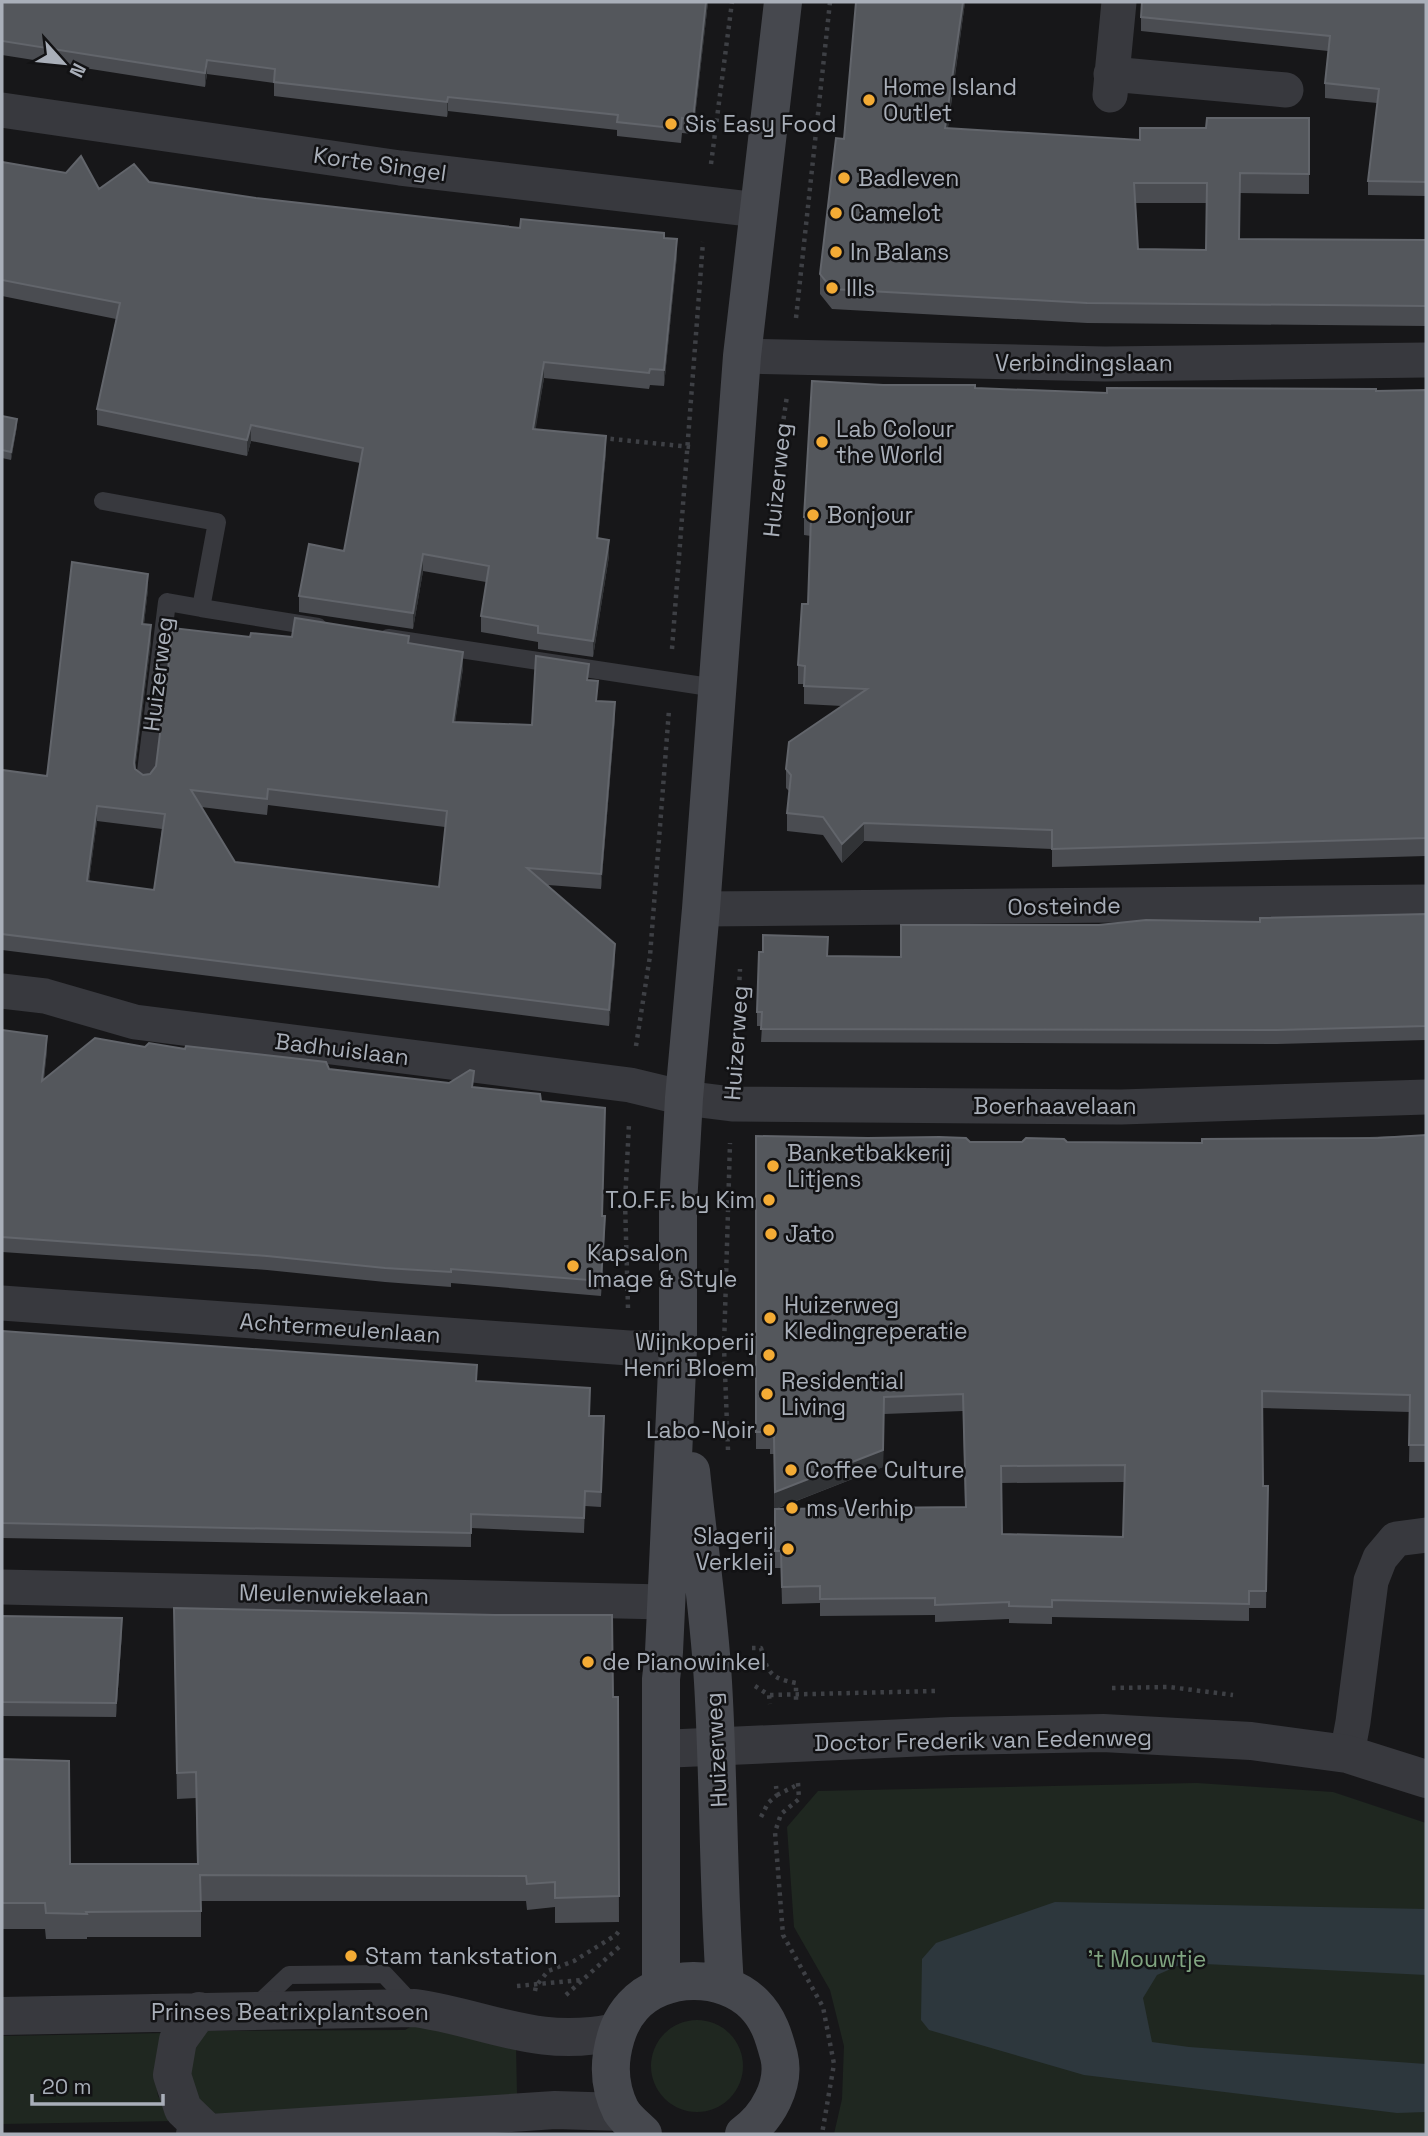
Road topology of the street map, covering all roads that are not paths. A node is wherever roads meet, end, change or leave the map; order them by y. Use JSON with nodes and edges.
{"nodes":[{"id":1,"x":783,"y":2,"type":"edge"},
{"id":2,"x":1119,"y":2,"type":"edge"},
{"id":3,"x":1286,"y":90,"type":"dead end"},
{"id":4,"x":2,"y":110,"type":"edge"},
{"id":5,"x":758,"y":211,"type":"junction"},
{"id":6,"x":742,"y":356,"type":"junction"},
{"id":7,"x":1426,"y":360,"type":"edge"},
{"id":8,"x":103,"y":501,"type":"dead end"},
{"id":9,"x":201,"y":608,"type":"junction"},
{"id":10,"x":339,"y":630,"type":"edge"},
{"id":11,"x":367,"y":634,"type":"edge"},
{"id":12,"x":716,"y":688,"type":"junction"},
{"id":13,"x":145,"y":780,"type":"edge"},
{"id":14,"x":1426,"y":902,"type":"edge"},
{"id":15,"x":718,"y":909,"type":"junction"},
{"id":16,"x":2,"y":991,"type":"edge"},
{"id":17,"x":1426,"y":1097,"type":"edge"},
{"id":18,"x":684,"y":1098,"type":"junction"},
{"id":19,"x":2,"y":1304,"type":"edge"},
{"id":20,"x":678,"y":1348,"type":"junction"},
{"id":21,"x":1426,"y":1535,"type":"edge"},
{"id":22,"x":2,"y":1587,"type":"edge"},
{"id":23,"x":665,"y":1602,"type":"junction"},
{"id":24,"x":716,"y":1747,"type":"junction"},
{"id":25,"x":662,"y":1749,"type":"junction"},
{"id":26,"x":1347,"y":1754,"type":"junction"},
{"id":27,"x":1426,"y":1779,"type":"edge"},
{"id":28,"x":725,"y":1985,"type":"junction"},
{"id":29,"x":661,"y":1987,"type":"junction"},
{"id":30,"x":199,"y":2011,"type":"junction"},
{"id":31,"x":2,"y":2016,"type":"edge"},
{"id":32,"x":616,"y":2032,"type":"junction"},
{"id":33,"x":632,"y":2123,"type":"edge"},
{"id":34,"x":195,"y":2134,"type":"edge"},
{"id":35,"x":209,"y":2134,"type":"edge"},
{"id":36,"x":744,"y":2134,"type":"edge"}],
"edges":[{"from":1,"to":5,"type":"main road","name":"Huizerweg"},
{"from":2,"to":3,"type":"street"},
{"from":4,"to":5,"type":"street","name":"Korte Singel"},
{"from":5,"to":6,"type":"main road","name":"Huizerweg"},
{"from":6,"to":7,"type":"street","name":"Verbindingslaan"},
{"from":6,"to":12,"type":"main road","name":"Huizerweg"},
{"from":8,"to":9,"type":"lane","name":"Huizerweg"},
{"from":9,"to":10,"type":"lane","name":"Huizerweg"},
{"from":9,"to":13,"type":"lane","name":"Huizerweg"},
{"from":11,"to":12,"type":"lane"},
{"from":12,"to":15,"type":"main road","name":"Huizerweg"},
{"from":14,"to":15,"type":"street","name":"Oosteinde"},
{"from":15,"to":18,"type":"main road","name":"Huizerweg"},
{"from":16,"to":18,"type":"street","name":"Badhuislaan"},
{"from":17,"to":18,"type":"street","name":"Boerhaavelaan"},
{"from":18,"to":20,"type":"main road","name":"Huizerweg"},
{"from":19,"to":20,"type":"street","name":"Achtermeulenlaan"},
{"from":20,"to":23,"type":"main road","name":"Huizerweg"},
{"from":20,"to":24,"type":"main road","name":"Huizerweg"},
{"from":21,"to":26,"type":"street"},
{"from":22,"to":23,"type":"street","name":"Meulenwiekelaan"},
{"from":23,"to":25,"type":"main road","name":"Huizerweg"},
{"from":24,"to":25,"type":"street","name":"Doctor Frederik van Eedenweg"},
{"from":24,"to":26,"type":"street","name":"Doctor Frederik van Eedenweg"},
{"from":24,"to":28,"type":"main road","name":"Huizerweg"},
{"from":25,"to":29,"type":"main road","name":"Huizerweg"},
{"from":26,"to":27,"type":"street","name":"Doctor Frederik van Eedenweg"},
{"from":28,"to":29,"type":"main road"},
{"from":28,"to":36,"type":"main road"},
{"from":29,"to":32,"type":"main road"},
{"from":30,"to":31,"type":"street","name":"Prinses Beatrixplantsoen"},
{"from":30,"to":32,"type":"street","name":"Prinses Beatrixplantsoen"},
{"from":30,"to":35,"type":"street"},
{"from":32,"to":33,"type":"main road"},
{"from":33,"to":35,"type":"street"},
{"from":34,"to":35,"type":"street"}]}
